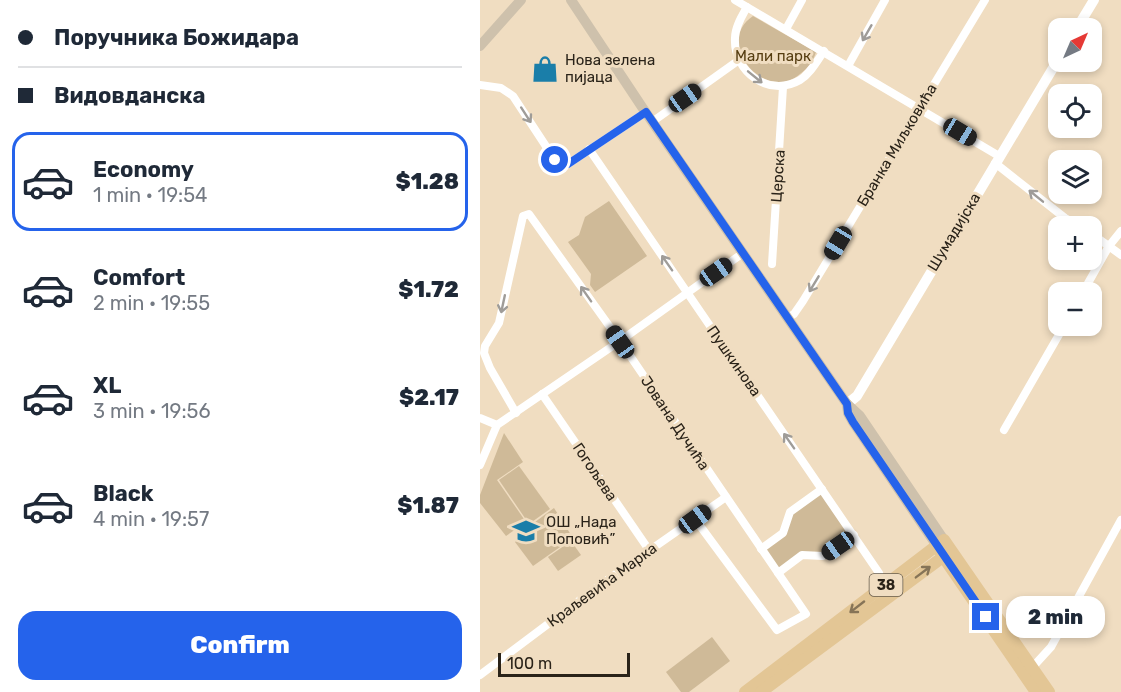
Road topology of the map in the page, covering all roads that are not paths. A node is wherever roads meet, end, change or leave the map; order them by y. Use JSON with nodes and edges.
{"nodes":[{"id":1,"x":521,"y":0,"type":"edge"},
{"id":2,"x":571,"y":0,"type":"edge"},
{"id":3,"x":735,"y":0,"type":"edge"},
{"id":4,"x":802,"y":0,"type":"edge"},
{"id":5,"x":885,"y":0,"type":"edge"},
{"id":6,"x":985,"y":0,"type":"edge"},
{"id":7,"x":1094,"y":0,"type":"edge"},
{"id":8,"x":747,"y":7,"type":"junction"},
{"id":9,"x":1083,"y":18,"type":"edge"},
{"id":10,"x":786,"y":29,"type":"junction"},
{"id":11,"x":480,"y":46,"type":"edge"},
{"id":12,"x":824,"y":51,"type":"junction"},
{"id":13,"x":739,"y":60,"type":"junction"},
{"id":14,"x":848,"y":66,"type":"junction"},
{"id":15,"x":1050,"y":72,"type":"edge"},
{"id":16,"x":480,"y":85,"type":"edge"},
{"id":17,"x":783,"y":87,"type":"junction"},
{"id":18,"x":920,"y":108,"type":"junction"},
{"id":19,"x":646,"y":112,"type":"junction"},
{"id":20,"x":652,"y":122,"type":"junction"},
{"id":21,"x":589,"y":149,"type":"junction"},
{"id":22,"x":997,"y":159,"type":"junction"},
{"id":23,"x":1063,"y":216,"type":"edge"},
{"id":24,"x":1121,"y":231,"type":"edge"},
{"id":25,"x":1102,"y":241,"type":"edge"},
{"id":26,"x":1109,"y":246,"type":"junction"},
{"id":27,"x":742,"y":254,"type":"junction"},
{"id":28,"x":1121,"y":255,"type":"edge"},
{"id":29,"x":772,"y":264,"type":"dead end"},
{"id":30,"x":1089,"y":282,"type":"edge"},
{"id":31,"x":687,"y":293,"type":"junction"},
{"id":32,"x":787,"y":318,"type":"junction"},
{"id":33,"x":1058,"y":336,"type":"edge"},
{"id":34,"x":620,"y":342,"type":"junction"},
{"id":35,"x":542,"y":394,"type":"junction"},
{"id":36,"x":847,"y":404,"type":"junction"},
{"id":37,"x":516,"y":412,"type":"junction"},
{"id":38,"x":480,"y":418,"type":"edge"},
{"id":39,"x":497,"y":425,"type":"junction"},
{"id":40,"x":1004,"y":430,"type":"dead end"},
{"id":41,"x":480,"y":465,"type":"edge"},
{"id":42,"x":822,"y":489,"type":"junction"},
{"id":43,"x":726,"y":497,"type":"junction"},
{"id":44,"x":695,"y":519,"type":"junction"},
{"id":45,"x":1121,"y":520,"type":"edge"},
{"id":46,"x":854,"y":535,"type":"junction"},
{"id":47,"x":761,"y":549,"type":"junction"},
{"id":48,"x":944,"y":549,"type":"junction"},
{"id":49,"x":649,"y":550,"type":"junction"},
{"id":50,"x":778,"y":573,"type":"junction"},
{"id":51,"x":879,"y":573,"type":"dead end"},
{"id":52,"x":1028,"y":671,"type":"junction"},
{"id":53,"x":480,"y":675,"type":"edge"},
{"id":54,"x":745,"y":692,"type":"edge"},
{"id":55,"x":761,"y":692,"type":"edge"},
{"id":56,"x":1036,"y":692,"type":"edge"},
{"id":57,"x":1049,"y":692,"type":"edge"}],
"edges":[{"from":1,"to":11,"type":"main road"},
{"from":2,"to":19,"type":"main road"},
{"from":3,"to":8,"type":"street"},
{"from":4,"to":10,"type":"street"},
{"from":5,"to":14,"type":"street","one_way":true},
{"from":6,"to":18,"type":"street","name":"Бранка Миљковића"},
{"from":7,"to":9,"type":"street"},
{"from":8,"to":10,"type":"street"},
{"from":8,"to":13,"type":"street"},
{"from":10,"to":12,"type":"street"},
{"from":12,"to":14,"type":"street"},
{"from":12,"to":17,"type":"street"},
{"from":13,"to":17,"type":"street","one_way":true},
{"from":13,"to":20,"type":"street"},
{"from":14,"to":18,"type":"street"},
{"from":15,"to":22,"type":"street","name":"Шумадијска"},
{"from":16,"to":21,"type":"street","one_way":true},
{"from":17,"to":29,"type":"street","name":"Церска"},
{"from":18,"to":22,"type":"street"},
{"from":18,"to":32,"type":"street","name":"Бранка Миљковића","one_way":true},
{"from":19,"to":20,"type":"main road"},
{"from":19,"to":21,"type":"street"},
{"from":20,"to":27,"type":"main road"},
{"from":31,"to":21,"type":"street","name":"Пушкинова","one_way":true},
{"from":23,"to":22,"type":"street","one_way":true},
{"from":22,"to":36,"type":"street","name":"Шумадијска"},
{"from":24,"to":26,"type":"street"},
{"from":25,"to":26,"type":"street"},
{"from":26,"to":28,"type":"street"},
{"from":26,"to":30,"type":"street"},
{"from":27,"to":31,"type":"street"},
{"from":27,"to":32,"type":"main road"},
{"from":31,"to":34,"type":"street"},
{"from":42,"to":31,"type":"street","name":"Пушкинова","one_way":true},
{"from":32,"to":36,"type":"main road"},
{"from":33,"to":40,"type":"street"},
{"from":34,"to":35,"type":"street"},
{"from":34,"to":37,"type":"street","name":"Јована Дучића","one_way":true},
{"from":34,"to":43,"type":"street","name":"Јована Дучића"},
{"from":35,"to":37,"type":"street"},
{"from":35,"to":49,"type":"street","name":"Гогољева"},
{"from":36,"to":48,"type":"main road"},
{"from":37,"to":39,"type":"street"},
{"from":38,"to":39,"type":"street"},
{"from":39,"to":41,"type":"street"},
{"from":42,"to":46,"type":"street","name":"Пушкинова"},
{"from":42,"to":47,"type":"street"},
{"from":43,"to":44,"type":"street","name":"Краљевића Марка"},
{"from":43,"to":47,"type":"street","name":"Јована Дучића"},
{"from":44,"to":49,"type":"street","name":"Краљевића Марка"},
{"from":44,"to":50,"type":"street","name":"Јована Дучића"},
{"from":45,"to":52,"type":"street"},
{"from":46,"to":50,"type":"street"},
{"from":46,"to":51,"type":"street","name":"Пушкинова"},
{"from":47,"to":50,"type":"street","name":"Јована Дучића"},
{"from":48,"to":52,"type":"main road"},
{"from":48,"to":54,"type":"main road","number":"38","one_way":true},
{"from":55,"to":48,"type":"main road","number":"38","one_way":true},
{"from":49,"to":53,"type":"street","name":"Краљевића Марка"},
{"from":52,"to":56,"type":"main road"},
{"from":52,"to":57,"type":"main road"}]}
